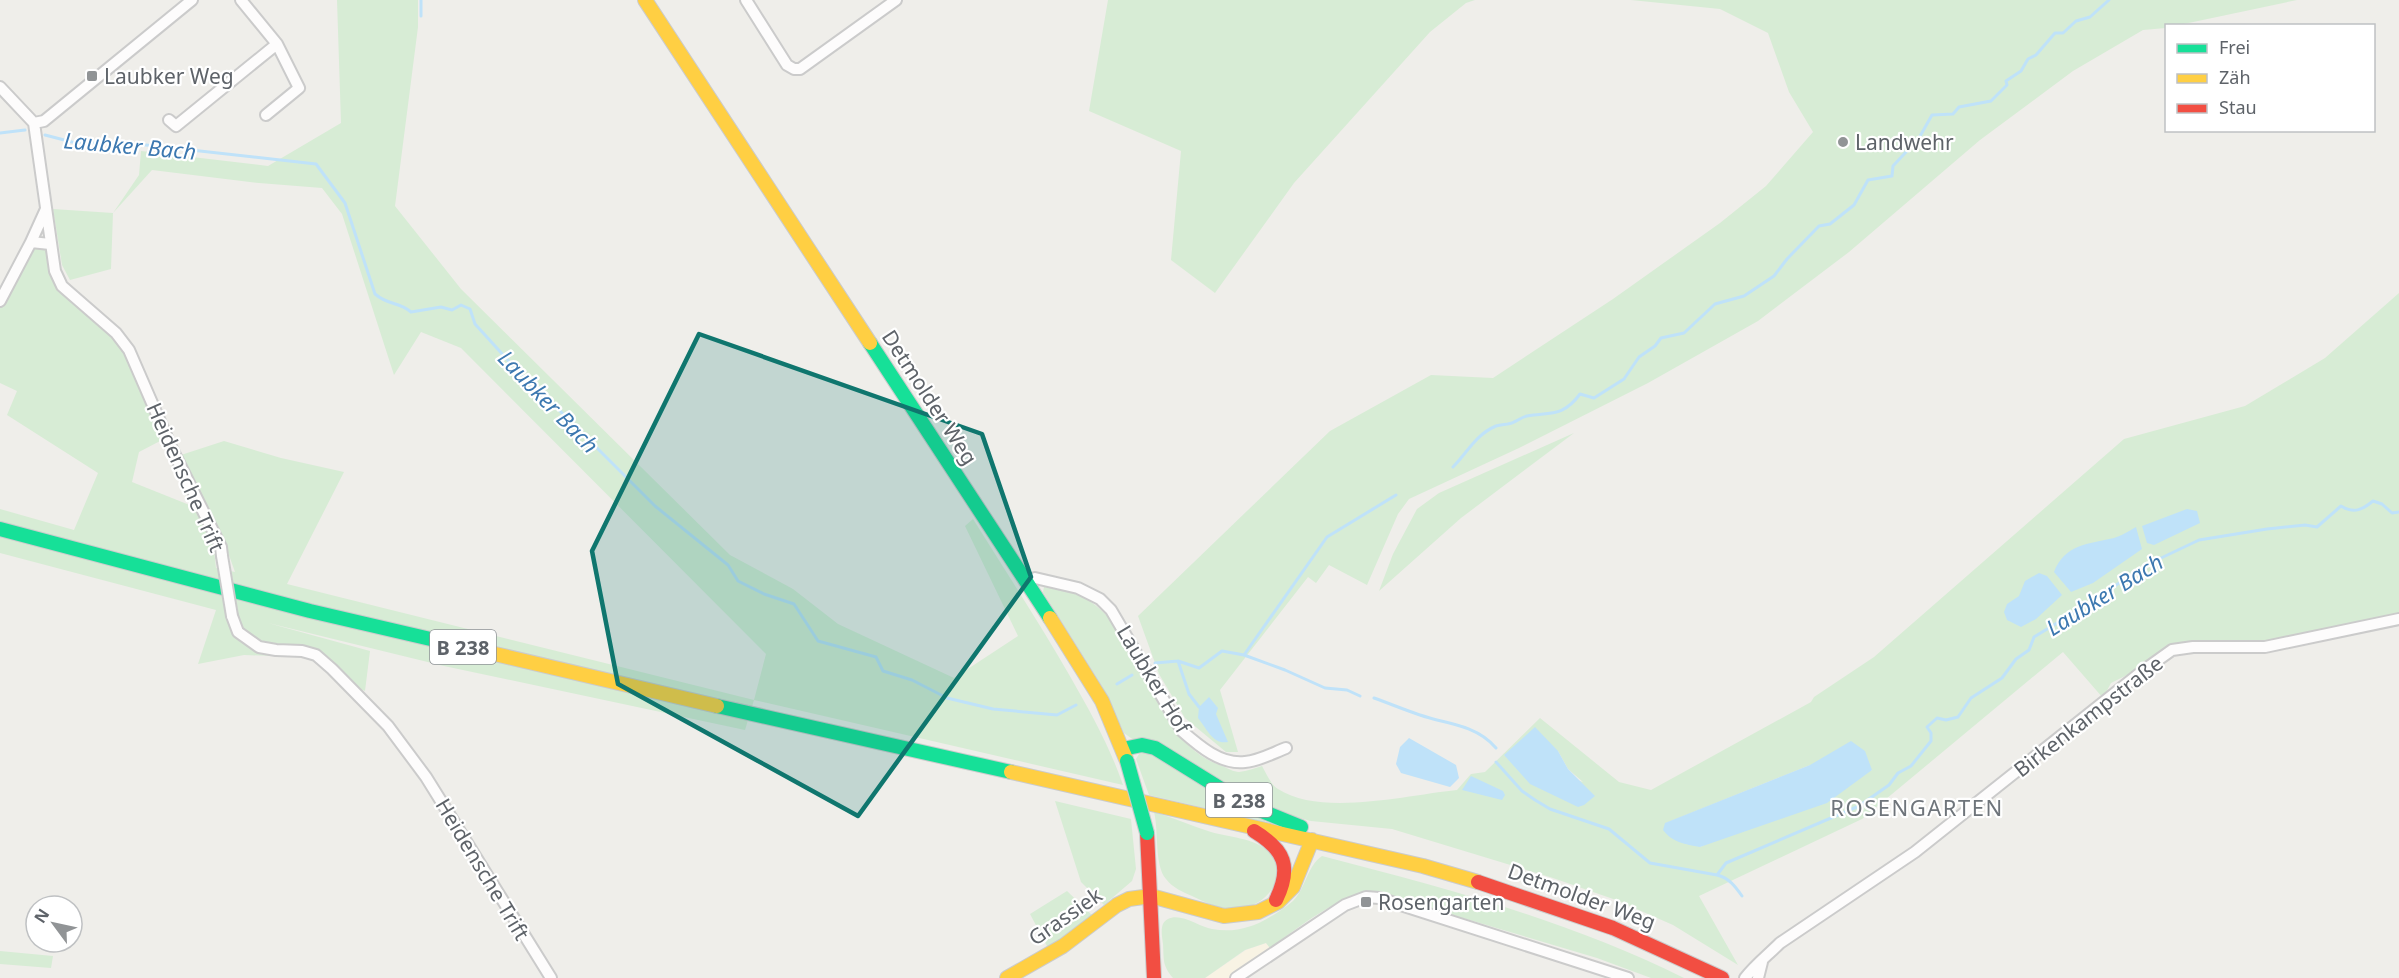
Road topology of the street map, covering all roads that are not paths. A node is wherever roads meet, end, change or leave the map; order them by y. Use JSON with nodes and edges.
{"nodes":[{"id":1,"x":192,"y":0,"type":"edge"},
{"id":2,"x":241,"y":0,"type":"edge"},
{"id":3,"x":645,"y":0,"type":"edge"},
{"id":4,"x":746,"y":0,"type":"edge"},
{"id":5,"x":892,"y":2,"type":"edge"},
{"id":6,"x":277,"y":44,"type":"junction"},
{"id":7,"x":0,"y":87,"type":"edge"},
{"id":8,"x":266,"y":115,"type":"dead end"},
{"id":9,"x":34,"y":123,"type":"junction"},
{"id":10,"x":176,"y":126,"type":"dead end"},
{"id":11,"x":46,"y":209,"type":"junction"},
{"id":12,"x":32,"y":242,"type":"junction"},
{"id":13,"x":50,"y":244,"type":"junction"},
{"id":14,"x":0,"y":301,"type":"edge"},
{"id":15,"x":0,"y":529,"type":"edge"},
{"id":16,"x":1028,"y":582,"type":"junction"},
{"id":17,"x":2399,"y":619,"type":"edge"},
{"id":18,"x":1286,"y":748,"type":"dead end"},
{"id":19,"x":1125,"y":755,"type":"junction"},
{"id":20,"x":1240,"y":823,"type":"junction"},
{"id":21,"x":1312,"y":840,"type":"junction"},
{"id":22,"x":1360,"y":851,"type":"junction"},
{"id":23,"x":1151,"y":896,"type":"junction"},
{"id":24,"x":1274,"y":903,"type":"junction"},
{"id":25,"x":1762,"y":962,"type":"junction"},
{"id":26,"x":551,"y":978,"type":"edge"},
{"id":27,"x":1006,"y":978,"type":"edge"},
{"id":28,"x":1154,"y":978,"type":"edge"},
{"id":29,"x":1236,"y":978,"type":"edge"},
{"id":30,"x":1628,"y":978,"type":"edge"},
{"id":31,"x":1722,"y":978,"type":"edge"},
{"id":32,"x":1745,"y":978,"type":"edge"},
{"id":33,"x":1758,"y":978,"type":"edge"}],
"edges":[{"from":1,"to":9,"type":"street"},
{"from":2,"to":6,"type":"street"},
{"from":3,"to":16,"type":"main road","name":"Detmolder Weg"},
{"from":4,"to":5,"type":"street"},
{"from":6,"to":8,"type":"street"},
{"from":6,"to":10,"type":"street"},
{"from":7,"to":9,"type":"street"},
{"from":9,"to":11,"type":"street","name":"Heidensche Trift"},
{"from":11,"to":12,"type":"street"},
{"from":11,"to":13,"type":"street","name":"Heidensche Trift"},
{"from":12,"to":13,"type":"street"},
{"from":12,"to":14,"type":"street"},
{"from":13,"to":26,"type":"street","name":"Heidensche Trift","bridge":true},
{"from":15,"to":20,"type":"main road","number":"B 238"},
{"from":16,"to":18,"type":"street","name":"Laubker Hof"},
{"from":16,"to":19,"type":"main road","name":"Detmolder Weg"},
{"from":17,"to":25,"type":"street","name":"Birkenkampstraße"},
{"from":19,"to":22,"type":"main road","number":"B 238"},
{"from":19,"to":23,"type":"main road","name":"Detmolder Weg","bridge":true},
{"from":20,"to":21,"type":"main road","number":"B 238"},
{"from":20,"to":24,"type":"main road"},
{"from":21,"to":22,"type":"main road","number":"B 238"},
{"from":21,"to":24,"type":"main road"},
{"from":22,"to":31,"type":"main road","name":"Detmolder Weg","number":"B 238"},
{"from":23,"to":24,"type":"main road"},
{"from":23,"to":27,"type":"main road","name":"Grassiek"},
{"from":23,"to":28,"type":"main road","name":"Detmolder Weg"},
{"from":25,"to":32,"type":"street","name":"Birkenkampstraße"},
{"from":25,"to":33,"type":"street"},
{"from":29,"to":30,"type":"street"}]}
